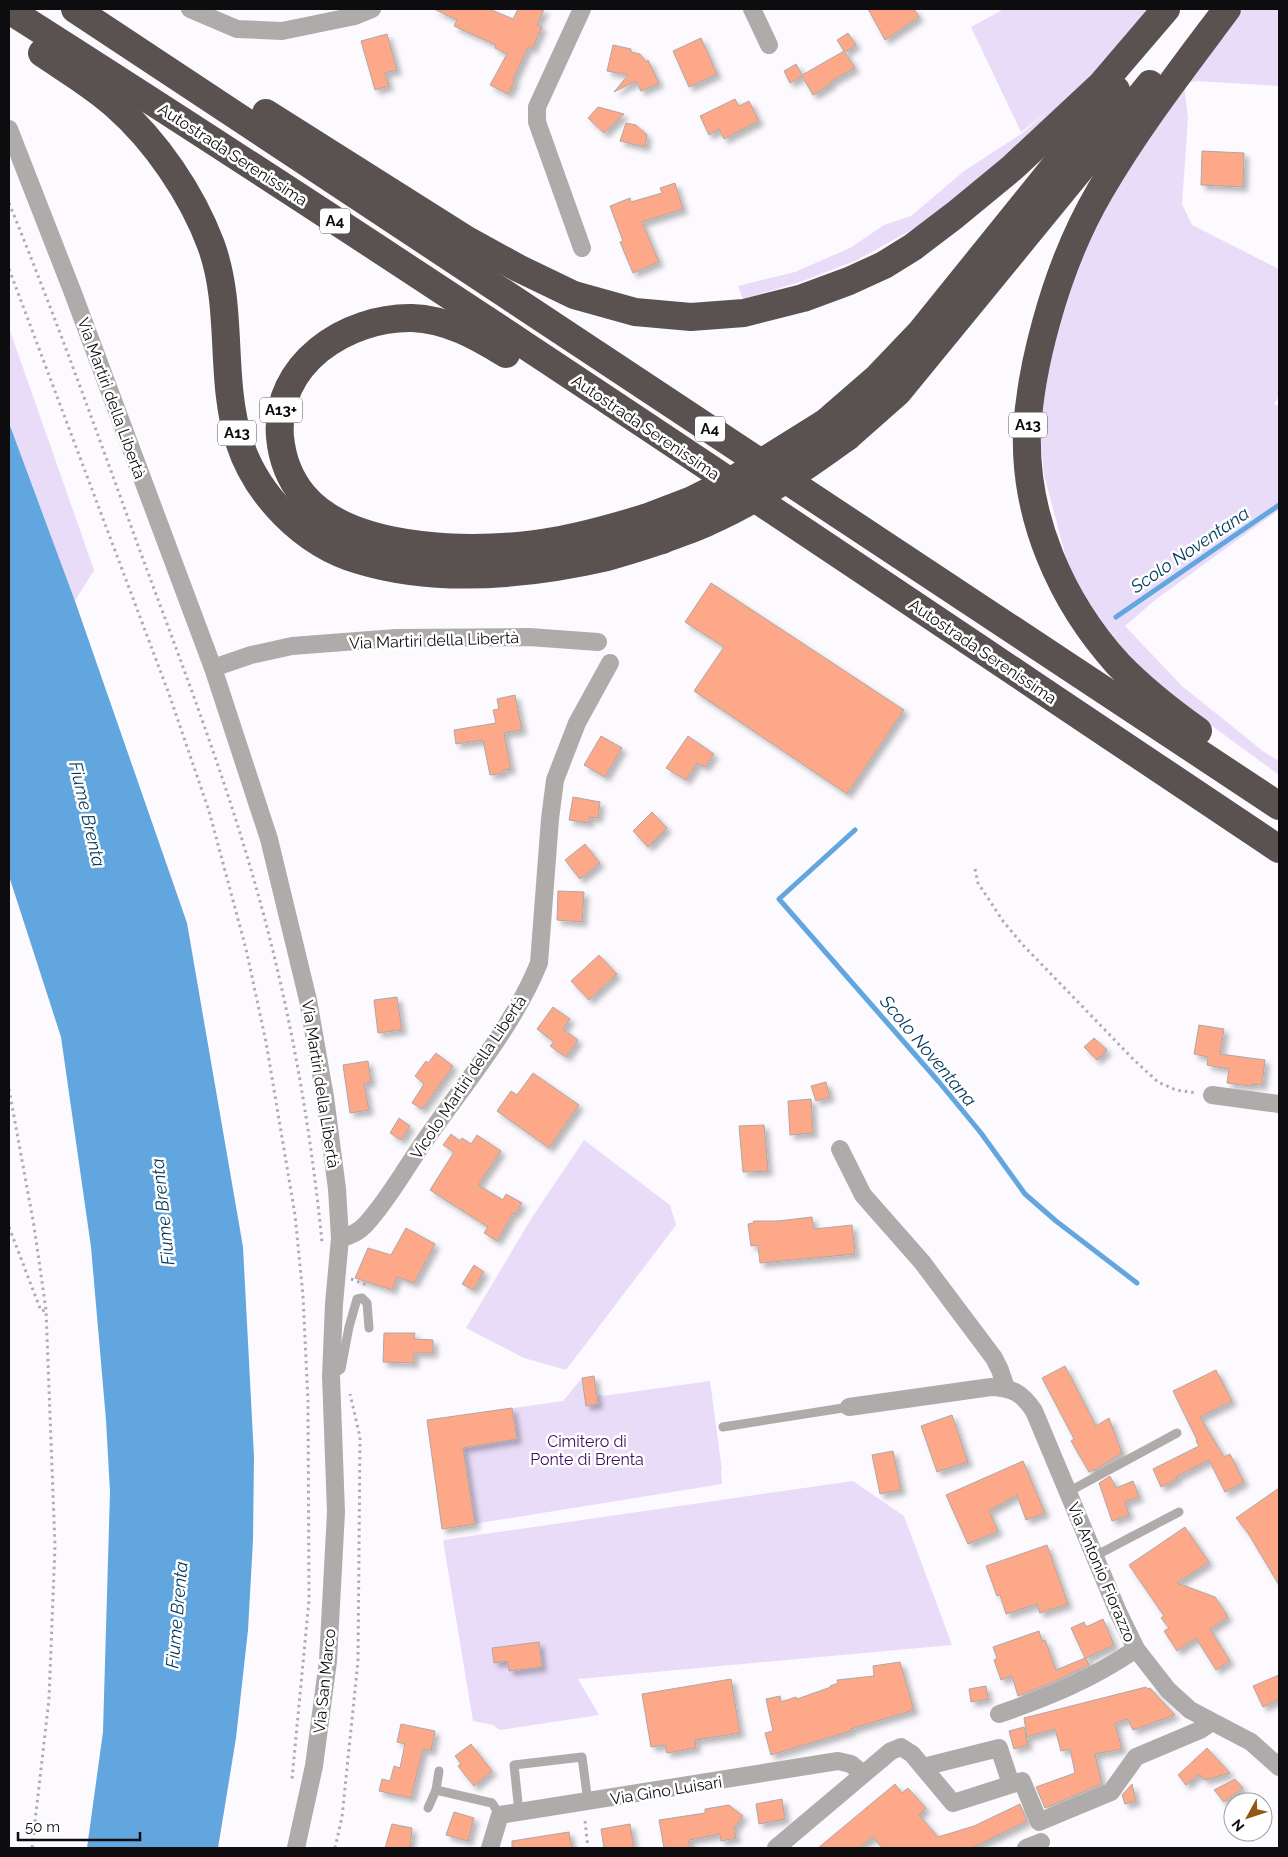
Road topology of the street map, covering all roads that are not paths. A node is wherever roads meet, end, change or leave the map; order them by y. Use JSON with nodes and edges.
{"nodes":[{"id":1,"x":76,"y":9,"type":"edge"},
{"id":2,"x":190,"y":9,"type":"edge"},
{"id":3,"x":372,"y":9,"type":"edge"},
{"id":4,"x":582,"y":9,"type":"edge"},
{"id":5,"x":752,"y":9,"type":"edge"},
{"id":6,"x":1166,"y":9,"type":"edge"},
{"id":7,"x":1181,"y":9,"type":"edge"},
{"id":8,"x":1210,"y":9,"type":"edge"},
{"id":9,"x":1227,"y":9,"type":"edge"},
{"id":10,"x":9,"y":10,"type":"edge"},
{"id":11,"x":9,"y":29,"type":"edge"},
{"id":12,"x":769,"y":45,"type":"dead end"},
{"id":13,"x":141,"y":52,"type":"junction"},
{"id":14,"x":9,"y":129,"type":"edge"},
{"id":15,"x":582,"y":248,"type":"dead end"},
{"id":16,"x":836,"y":430,"type":"junction"},
{"id":17,"x":659,"y":435,"type":"junction"},
{"id":18,"x":645,"y":518,"type":"joint"},
{"id":19,"x":598,"y":642,"type":"dead end"},
{"id":20,"x":610,"y":663,"type":"dead end"},
{"id":21,"x":213,"y":668,"type":"junction"},
{"id":22,"x":1279,"y":792,"type":"edge"},
{"id":23,"x":1279,"y":806,"type":"edge"},
{"id":24,"x":1279,"y":849,"type":"edge"},
{"id":25,"x":1212,"y":1095,"type":"road end"},
{"id":26,"x":1279,"y":1104,"type":"edge"},
{"id":27,"x":840,"y":1149,"type":"dead end"},
{"id":28,"x":340,"y":1238,"type":"junction"},
{"id":29,"x":369,"y":1328,"type":"dead end"},
{"id":30,"x":331,"y":1377,"type":"junction"},
{"id":31,"x":1006,"y":1388,"type":"junction"},
{"id":32,"x":849,"y":1407,"type":"joint"},
{"id":33,"x":724,"y":1427,"type":"dead end"},
{"id":34,"x":1178,"y":1433,"type":"dead end"},
{"id":35,"x":1068,"y":1492,"type":"junction"},
{"id":36,"x":336,"y":1512,"type":"joint"},
{"id":37,"x":1179,"y":1512,"type":"dead end"},
{"id":38,"x":1095,"y":1556,"type":"junction"},
{"id":39,"x":1136,"y":1649,"type":"junction"},
{"id":40,"x":999,"y":1714,"type":"dead end"},
{"id":41,"x":1209,"y":1720,"type":"junction"},
{"id":42,"x":923,"y":1767,"type":"junction"},
{"id":43,"x":1279,"y":1767,"type":"edge"},
{"id":44,"x":439,"y":1771,"type":"dead end"},
{"id":45,"x":863,"y":1774,"type":"junction"},
{"id":46,"x":1011,"y":1784,"type":"junction"},
{"id":47,"x":436,"y":1790,"type":"junction"},
{"id":48,"x":588,"y":1802,"type":"junction"},
{"id":49,"x":428,"y":1808,"type":"dead end"},
{"id":50,"x":519,"y":1812,"type":"junction"},
{"id":51,"x":500,"y":1815,"type":"junction"},
{"id":52,"x":296,"y":1848,"type":"edge"},
{"id":53,"x":490,"y":1848,"type":"edge"},
{"id":54,"x":776,"y":1848,"type":"edge"}],
"edges":[{"from":1,"to":13,"type":"highway","name":"Autostrada Serenissima","number":"A4"},
{"from":2,"to":3,"type":"street"},
{"from":4,"to":15,"type":"street"},
{"from":5,"to":12,"type":"street"},
{"from":6,"to":13,"type":"highway","number":"A4"},
{"from":7,"to":16,"type":"highway","number":"A13"},
{"from":8,"to":16,"type":"highway","number":"A13"},
{"from":9,"to":22,"type":"highway","number":"A13"},
{"from":10,"to":17,"type":"highway","name":"Autostrada Serenissima","number":"A4"},
{"from":11,"to":16,"type":"highway","number":"A13","bridge":true},
{"from":13,"to":23,"type":"highway","name":"Autostrada Serenissima","number":"A4"},
{"from":14,"to":21,"type":"street","name":"Via Martiri della Libertà"},
{"from":16,"to":18,"type":"highway","number":"A13","bridge":true},
{"from":17,"to":18,"type":"highway","number":"A13+"},
{"from":17,"to":24,"type":"highway","name":"Autostrada Serenissima","number":"A4"},
{"from":19,"to":21,"type":"street","name":"Via Martiri della Libertà"},
{"from":20,"to":28,"type":"street","name":"Vicolo Martiri della Libertà"},
{"from":21,"to":28,"type":"street","name":"Via Martiri della Libertà"},
{"from":25,"to":26,"type":"street"},
{"from":27,"to":31,"type":"street"},
{"from":28,"to":30,"type":"street","name":"Via Martiri della Libertà"},
{"from":29,"to":30,"type":"lane"},
{"from":30,"to":36,"type":"street","name":"Via Martiri della Libertà"},
{"from":31,"to":32,"type":"street"},
{"from":31,"to":35,"type":"street","name":"Via Antonio Fiorazzo"},
{"from":32,"to":33,"type":"lane"},
{"from":34,"to":35,"type":"lane"},
{"from":35,"to":38,"type":"street","name":"Via Antonio Fiorazzo"},
{"from":36,"to":52,"type":"street","name":"Via San Marco"},
{"from":37,"to":38,"type":"lane"},
{"from":38,"to":39,"type":"street","name":"Via Antonio Fiorazzo"},
{"from":39,"to":40,"type":"street"},
{"from":39,"to":41,"type":"street","name":"Via Antonio Fiorazzo"},
{"from":41,"to":43,"type":"street","name":"Via Antonio Fiorazzo"},
{"from":41,"to":46,"type":"street"},
{"from":42,"to":45,"type":"street"},
{"from":42,"to":46,"type":"street"},
{"from":42,"to":46,"type":"street"},
{"from":44,"to":47,"type":"lane"},
{"from":45,"to":48,"type":"street","name":"Via Gino Luisari"},
{"from":45,"to":54,"type":"street"},
{"from":47,"to":49,"type":"lane"},
{"from":47,"to":51,"type":"lane"},
{"from":48,"to":50,"type":"street","name":"Via Gino Luisari"},
{"from":48,"to":50,"type":"lane"},
{"from":50,"to":51,"type":"street","name":"Via Gino Luisari"},
{"from":51,"to":53,"type":"street"}]}
